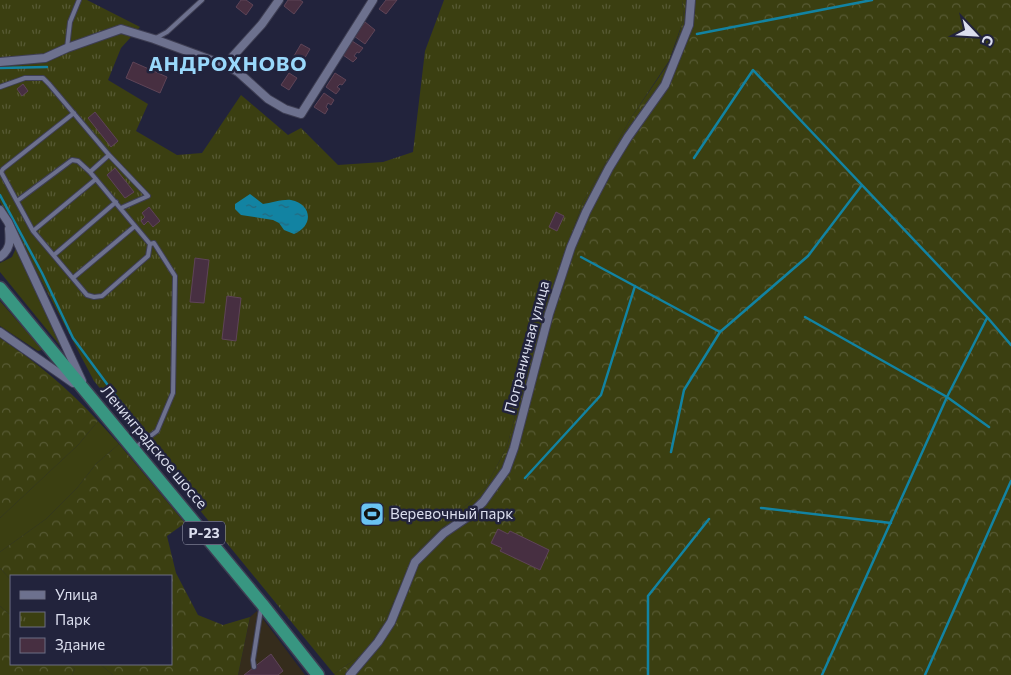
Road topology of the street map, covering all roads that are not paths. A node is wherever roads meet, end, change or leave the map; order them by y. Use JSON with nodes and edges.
{"nodes":[{"id":1,"x":79,"y":0,"type":"edge"},
{"id":2,"x":202,"y":0,"type":"edge"},
{"id":3,"x":279,"y":0,"type":"edge"},
{"id":4,"x":373,"y":0,"type":"edge"},
{"id":5,"x":691,"y":0,"type":"edge"},
{"id":6,"x":154,"y":39,"type":"junction"},
{"id":7,"x":67,"y":48,"type":"junction"},
{"id":8,"x":0,"y":62,"type":"edge"},
{"id":9,"x":225,"y":65,"type":"junction"},
{"id":10,"x":0,"y":87,"type":"edge"},
{"id":11,"x":74,"y":113,"type":"junction"},
{"id":12,"x":109,"y":155,"type":"junction"},
{"id":13,"x":90,"y":172,"type":"junction"},
{"id":14,"x":96,"y":179,"type":"junction"},
{"id":15,"x":17,"y":201,"type":"junction"},
{"id":16,"x":116,"y":202,"type":"junction"},
{"id":17,"x":121,"y":208,"type":"junction"},
{"id":18,"x":0,"y":210,"type":"edge"},
{"id":19,"x":8,"y":222,"type":"junction"},
{"id":20,"x":135,"y":226,"type":"junction"},
{"id":21,"x":33,"y":230,"type":"junction"},
{"id":22,"x":150,"y":244,"type":"junction"},
{"id":23,"x":54,"y":255,"type":"junction"},
{"id":24,"x":0,"y":257,"type":"edge"},
{"id":25,"x":73,"y":278,"type":"junction"},
{"id":26,"x":0,"y":288,"type":"edge"},
{"id":27,"x":0,"y":332,"type":"edge"},
{"id":28,"x":87,"y":392,"type":"junction"},
{"id":29,"x":134,"y":449,"type":"junction"},
{"id":30,"x":262,"y":604,"type":"junction"},
{"id":31,"x":254,"y":667,"type":"dead end"},
{"id":32,"x":318,"y":675,"type":"edge"},
{"id":33,"x":350,"y":675,"type":"edge"}],
"edges":[{"from":1,"to":7,"type":"lane"},
{"from":2,"to":6,"type":"lane"},
{"from":3,"to":9,"type":"street"},
{"from":4,"to":9,"type":"street"},
{"from":5,"to":33,"type":"street","name":"Пограничная улица"},
{"from":6,"to":7,"type":"street"},
{"from":6,"to":9,"type":"street"},
{"from":7,"to":8,"type":"street"},
{"from":10,"to":11,"type":"lane"},
{"from":11,"to":12,"type":"lane"},
{"from":11,"to":15,"type":"lane"},
{"from":12,"to":13,"type":"lane"},
{"from":12,"to":17,"type":"lane"},
{"from":13,"to":14,"type":"lane"},
{"from":13,"to":15,"type":"lane"},
{"from":14,"to":16,"type":"lane"},
{"from":14,"to":21,"type":"lane"},
{"from":15,"to":21,"type":"lane"},
{"from":16,"to":17,"type":"lane"},
{"from":16,"to":23,"type":"lane"},
{"from":17,"to":20,"type":"lane"},
{"from":18,"to":19,"type":"street"},
{"from":19,"to":24,"type":"street"},
{"from":19,"to":28,"type":"street"},
{"from":20,"to":22,"type":"lane"},
{"from":20,"to":25,"type":"lane"},
{"from":21,"to":23,"type":"lane"},
{"from":22,"to":25,"type":"lane"},
{"from":22,"to":29,"type":"lane"},
{"from":23,"to":25,"type":"lane"},
{"from":26,"to":28,"type":"highway","name":"Ленинградское шоссе","number":"Р-23"},
{"from":27,"to":28,"type":"street"},
{"from":28,"to":29,"type":"highway","name":"Ленинградское шоссе","number":"Р-23"},
{"from":29,"to":30,"type":"highway","name":"Ленинградское шоссе","number":"Р-23"},
{"from":30,"to":31,"type":"lane"},
{"from":30,"to":32,"type":"highway","name":"Ленинградское шоссе","number":"Р-23"}]}
